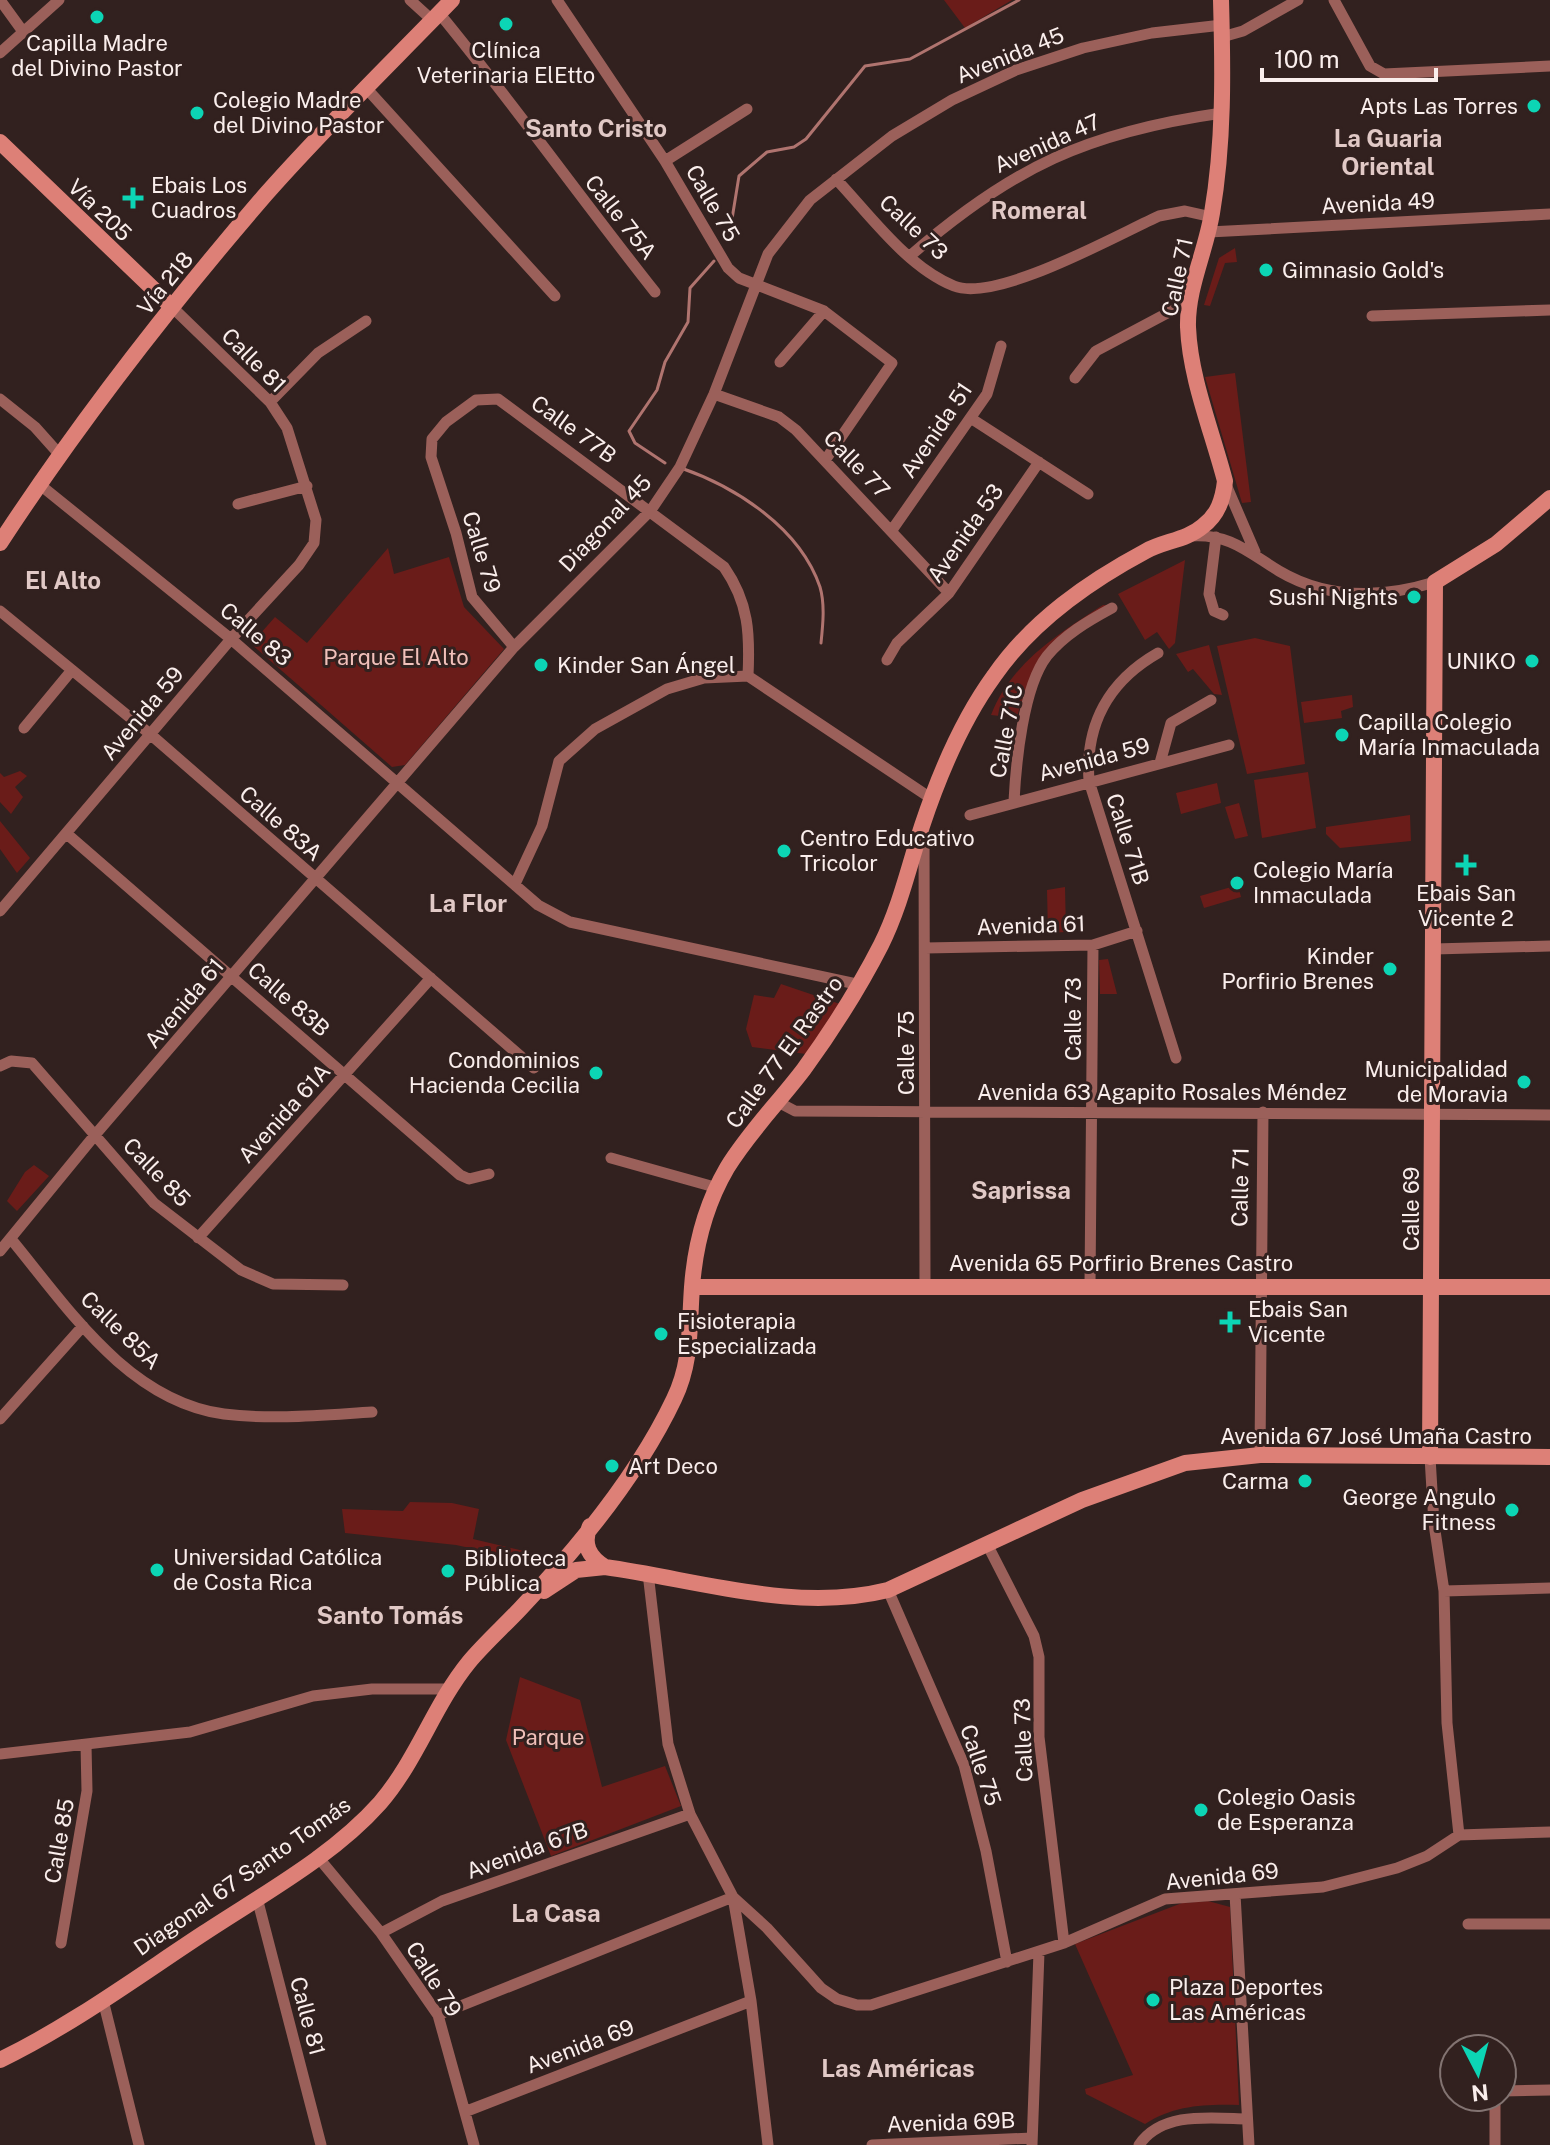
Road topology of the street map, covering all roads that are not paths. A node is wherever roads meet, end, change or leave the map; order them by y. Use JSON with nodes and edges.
{"nodes":[{"id":1,"x":0,"y":0,"type":"edge"},
{"id":2,"x":59,"y":0,"type":"edge"},
{"id":3,"x":410,"y":0,"type":"edge"},
{"id":4,"x":452,"y":0,"type":"edge"},
{"id":5,"x":557,"y":0,"type":"edge"},
{"id":6,"x":1221,"y":0,"type":"edge"},
{"id":7,"x":1298,"y":0,"type":"edge"},
{"id":8,"x":1334,"y":0,"type":"edge"},
{"id":9,"x":436,"y":17,"type":"junction"},
{"id":10,"x":1222,"y":31,"type":"junction"},
{"id":11,"x":24,"y":33,"type":"junction"},
{"id":12,"x":0,"y":53,"type":"edge"},
{"id":13,"x":1550,"y":66,"type":"edge"},
{"id":14,"x":367,"y":89,"type":"junction"},
{"id":15,"x":747,"y":109,"type":"dead end"},
{"id":16,"x":1222,"y":113,"type":"junction"},
{"id":17,"x":0,"y":142,"type":"edge"},
{"id":18,"x":665,"y":161,"type":"junction"},
{"id":19,"x":836,"y":179,"type":"junction"},
{"id":20,"x":1550,"y":214,"type":"edge"},
{"id":21,"x":1210,"y":224,"type":"junction"},
{"id":22,"x":910,"y":256,"type":"junction"},
{"id":23,"x":755,"y":284,"type":"junction"},
{"id":24,"x":973,"y":291,"type":"joint"},
{"id":25,"x":655,"y":292,"type":"dead end"},
{"id":26,"x":555,"y":296,"type":"dead end"},
{"id":27,"x":1190,"y":301,"type":"junction"},
{"id":28,"x":172,"y":307,"type":"junction"},
{"id":29,"x":1550,"y":310,"type":"edge"},
{"id":30,"x":824,"y":311,"type":"junction"},
{"id":31,"x":1372,"y":316,"type":"dead end"},
{"id":32,"x":366,"y":321,"type":"dead end"},
{"id":33,"x":1001,"y":346,"type":"dead end"},
{"id":34,"x":780,"y":362,"type":"dead end"},
{"id":35,"x":1075,"y":378,"type":"dead end"},
{"id":36,"x":714,"y":394,"type":"junction"},
{"id":37,"x":0,"y":399,"type":"edge"},
{"id":38,"x":270,"y":402,"type":"junction"},
{"id":39,"x":972,"y":419,"type":"junction"},
{"id":40,"x":60,"y":455,"type":"junction"},
{"id":41,"x":431,"y":457,"type":"joint"},
{"id":42,"x":826,"y":459,"type":"junction"},
{"id":43,"x":1039,"y":462,"type":"junction"},
{"id":44,"x":1225,"y":481,"type":"junction"},
{"id":45,"x":39,"y":484,"type":"junction"},
{"id":46,"x":307,"y":486,"type":"junction"},
{"id":47,"x":1088,"y":494,"type":"dead end"},
{"id":48,"x":1550,"y":498,"type":"edge"},
{"id":49,"x":238,"y":504,"type":"dead end"},
{"id":50,"x":651,"y":510,"type":"junction"},
{"id":51,"x":892,"y":530,"type":"junction"},
{"id":52,"x":1185,"y":537,"type":"junction"},
{"id":53,"x":1216,"y":537,"type":"junction"},
{"id":54,"x":0,"y":543,"type":"edge"},
{"id":55,"x":314,"y":543,"type":"joint"},
{"id":56,"x":1255,"y":553,"type":"junction"},
{"id":57,"x":1435,"y":582,"type":"junction"},
{"id":58,"x":949,"y":593,"type":"junction"},
{"id":59,"x":1112,"y":608,"type":"dead end"},
{"id":60,"x":0,"y":611,"type":"edge"},
{"id":61,"x":1223,"y":615,"type":"dead end"},
{"id":62,"x":231,"y":639,"type":"junction"},
{"id":63,"x":514,"y":647,"type":"junction"},
{"id":64,"x":1158,"y":653,"type":"dead end"},
{"id":65,"x":887,"y":660,"type":"dead end"},
{"id":66,"x":72,"y":670,"type":"junction"},
{"id":67,"x":748,"y":676,"type":"junction"},
{"id":68,"x":1211,"y":700,"type":"dead end"},
{"id":69,"x":24,"y":728,"type":"dead end"},
{"id":70,"x":150,"y":734,"type":"junction"},
{"id":71,"x":1229,"y":745,"type":"dead end"},
{"id":72,"x":1160,"y":763,"type":"junction"},
{"id":73,"x":1089,"y":781,"type":"junction"},
{"id":74,"x":400,"y":783,"type":"junction"},
{"id":75,"x":932,"y":799,"type":"junction"},
{"id":76,"x":1014,"y":801,"type":"junction"},
{"id":77,"x":970,"y":815,"type":"dead end"},
{"id":78,"x":924,"y":821,"type":"junction"},
{"id":79,"x":67,"y":834,"type":"junction"},
{"id":80,"x":316,"y":880,"type":"junction"},
{"id":81,"x":515,"y":884,"type":"junction"},
{"id":82,"x":0,"y":911,"type":"edge"},
{"id":83,"x":1137,"y":931,"type":"junction"},
{"id":84,"x":1093,"y":945,"type":"junction"},
{"id":85,"x":1550,"y":946,"type":"edge"},
{"id":86,"x":925,"y":948,"type":"junction"},
{"id":87,"x":1434,"y":949,"type":"junction"},
{"id":88,"x":233,"y":977,"type":"junction"},
{"id":89,"x":431,"y":978,"type":"junction"},
{"id":90,"x":861,"y":985,"type":"junction"},
{"id":91,"x":1176,"y":1058,"type":"dead end"},
{"id":92,"x":5,"y":1063,"type":"edge"},
{"id":93,"x":534,"y":1068,"type":"dead end"},
{"id":94,"x":345,"y":1075,"type":"junction"},
{"id":95,"x":776,"y":1101,"type":"junction"},
{"id":96,"x":927,"y":1111,"type":"junction"},
{"id":97,"x":1093,"y":1111,"type":"junction"},
{"id":98,"x":1263,"y":1112,"type":"junction"},
{"id":99,"x":1434,"y":1113,"type":"junction"},
{"id":100,"x":1550,"y":1115,"type":"edge"},
{"id":101,"x":95,"y":1135,"type":"junction"},
{"id":102,"x":611,"y":1158,"type":"dead end"},
{"id":103,"x":489,"y":1174,"type":"dead end"},
{"id":104,"x":718,"y":1188,"type":"junction"},
{"id":105,"x":198,"y":1238,"type":"junction"},
{"id":106,"x":11,"y":1239,"type":"junction"},
{"id":107,"x":0,"y":1251,"type":"edge"},
{"id":108,"x":343,"y":1285,"type":"dead end"},
{"id":109,"x":925,"y":1285,"type":"junction"},
{"id":110,"x":1090,"y":1285,"type":"junction"},
{"id":111,"x":1261,"y":1285,"type":"junction"},
{"id":112,"x":1433,"y":1286,"type":"junction"},
{"id":113,"x":692,"y":1287,"type":"junction"},
{"id":114,"x":1550,"y":1287,"type":"edge"},
{"id":115,"x":83,"y":1326,"type":"junction"},
{"id":116,"x":372,"y":1412,"type":"dead end"},
{"id":117,"x":0,"y":1419,"type":"edge"},
{"id":118,"x":1260,"y":1455,"type":"junction"},
{"id":119,"x":1430,"y":1457,"type":"junction"},
{"id":120,"x":1550,"y":1457,"type":"edge"},
{"id":121,"x":593,"y":1521,"type":"junction"},
{"id":122,"x":988,"y":1546,"type":"junction"},
{"id":123,"x":605,"y":1567,"type":"junction"},
{"id":124,"x":648,"y":1573,"type":"junction"},
{"id":125,"x":1550,"y":1588,"type":"edge"},
{"id":126,"x":888,"y":1590,"type":"junction"},
{"id":127,"x":1444,"y":1591,"type":"junction"},
{"id":128,"x":523,"y":1606,"type":"junction"},
{"id":129,"x":450,"y":1689,"type":"junction"},
{"id":130,"x":86,"y":1745,"type":"junction"},
{"id":131,"x":0,"y":1754,"type":"edge"},
{"id":132,"x":690,"y":1814,"type":"junction"},
{"id":133,"x":1550,"y":1832,"type":"edge"},
{"id":134,"x":1459,"y":1835,"type":"junction"},
{"id":135,"x":317,"y":1856,"type":"junction"},
{"id":136,"x":1235,"y":1894,"type":"junction"},
{"id":137,"x":733,"y":1897,"type":"junction"},
{"id":138,"x":257,"y":1898,"type":"junction"},
{"id":139,"x":1468,"y":1924,"type":"dead end"},
{"id":140,"x":1550,"y":1924,"type":"edge"},
{"id":141,"x":381,"y":1933,"type":"junction"},
{"id":142,"x":61,"y":1943,"type":"dead end"},
{"id":143,"x":1064,"y":1943,"type":"junction"},
{"id":144,"x":1039,"y":1952,"type":"junction"},
{"id":145,"x":1007,"y":1962,"type":"junction"},
{"id":146,"x":103,"y":2000,"type":"junction"},
{"id":147,"x":751,"y":2001,"type":"junction"},
{"id":148,"x":438,"y":2015,"type":"junction"},
{"id":149,"x":0,"y":2060,"type":"edge"},
{"id":150,"x":1550,"y":2090,"type":"edge"},
{"id":151,"x":1518,"y":2091,"type":"edge"},
{"id":152,"x":467,"y":2111,"type":"junction"},
{"id":153,"x":1495,"y":2113,"type":"edge"},
{"id":154,"x":1247,"y":2119,"type":"junction"},
{"id":155,"x":1032,"y":2142,"type":"edge"},
{"id":156,"x":139,"y":2145,"type":"edge"},
{"id":157,"x":321,"y":2145,"type":"edge"},
{"id":158,"x":474,"y":2145,"type":"edge"},
{"id":159,"x":768,"y":2145,"type":"edge"},
{"id":160,"x":872,"y":2145,"type":"edge"},
{"id":161,"x":1139,"y":2145,"type":"edge"},
{"id":162,"x":1249,"y":2145,"type":"edge"},
{"id":163,"x":1495,"y":2145,"type":"edge"}],
"edges":[{"from":1,"to":11,"type":"street"},
{"from":2,"to":11,"type":"street"},
{"from":3,"to":9,"type":"street","name":"Calle 75A"},
{"from":4,"to":9,"type":"main road","name":"Vía 218"},
{"from":5,"to":18,"type":"street","name":"Calle 75"},
{"from":6,"to":10,"type":"main road","name":"Calle 71"},
{"from":7,"to":10,"type":"street","name":"Avenida 45"},
{"from":8,"to":13,"type":"street"},
{"from":9,"to":14,"type":"main road","name":"Vía 218"},
{"from":9,"to":25,"type":"street","name":"Calle 75A"},
{"from":10,"to":16,"type":"main road","name":"Calle 71"},
{"from":10,"to":19,"type":"street","name":"Avenida 45"},
{"from":11,"to":12,"type":"street"},
{"from":14,"to":26,"type":"street"},
{"from":14,"to":28,"type":"main road","name":"Vía 218"},
{"from":15,"to":18,"type":"street"},
{"from":16,"to":21,"type":"main road","name":"Calle 71"},
{"from":16,"to":22,"type":"street","name":"Avenida 47"},
{"from":17,"to":28,"type":"main road","name":"Vía 205"},
{"from":18,"to":23,"type":"street","name":"Calle 75"},
{"from":19,"to":22,"type":"street","name":"Calle 73"},
{"from":19,"to":23,"type":"street","name":"Diagonal 45"},
{"from":20,"to":21,"type":"street","name":"Avenida 49"},
{"from":21,"to":24,"type":"street","name":"Avenida 49"},
{"from":21,"to":27,"type":"main road","name":"Calle 71"},
{"from":22,"to":24,"type":"street","name":"Calle 73"},
{"from":23,"to":30,"type":"street","name":"Calle 75"},
{"from":23,"to":36,"type":"street","name":"Diagonal 45"},
{"from":27,"to":35,"type":"street"},
{"from":27,"to":44,"type":"main road","name":"Calle 71"},
{"from":28,"to":38,"type":"street","name":"Calle 81"},
{"from":28,"to":40,"type":"main road","name":"Vía 218"},
{"from":29,"to":31,"type":"street"},
{"from":30,"to":34,"type":"street"},
{"from":30,"to":42,"type":"street","name":"Calle 75"},
{"from":32,"to":38,"type":"street"},
{"from":33,"to":39,"type":"street","name":"Avenida 51"},
{"from":36,"to":42,"type":"street","name":"Calle 77"},
{"from":36,"to":50,"type":"street","name":"Diagonal 45"},
{"from":37,"to":40,"type":"street"},
{"from":38,"to":46,"type":"street","name":"Calle 81"},
{"from":39,"to":43,"type":"street"},
{"from":39,"to":51,"type":"street","name":"Avenida 51"},
{"from":40,"to":45,"type":"main road","name":"Vía 218"},
{"from":41,"to":50,"type":"street","name":"Calle 77B"},
{"from":41,"to":63,"type":"street","name":"Calle 79"},
{"from":42,"to":51,"type":"street","name":"Calle 77"},
{"from":43,"to":47,"type":"street"},
{"from":43,"to":58,"type":"street","name":"Avenida 53"},
{"from":44,"to":52,"type":"main road","name":"Calle 77 El Rastro"},
{"from":44,"to":56,"type":"street","name":"Calle 71"},
{"from":45,"to":54,"type":"main road","name":"Vía 218"},
{"from":45,"to":62,"type":"street","name":"Calle 83"},
{"from":46,"to":49,"type":"street"},
{"from":46,"to":55,"type":"street","name":"Calle 81"},
{"from":48,"to":57,"type":"main road"},
{"from":50,"to":63,"type":"street","name":"Diagonal 45"},
{"from":50,"to":67,"type":"street","name":"Calle 77B"},
{"from":51,"to":58,"type":"street","name":"Calle 77"},
{"from":52,"to":53,"type":"street"},
{"from":52,"to":75,"type":"main road","name":"Calle 77 El Rastro"},
{"from":53,"to":56,"type":"street"},
{"from":53,"to":61,"type":"street"},
{"from":55,"to":62,"type":"street","name":"Avenida 59"},
{"from":56,"to":57,"type":"street"},
{"from":57,"to":87,"type":"main road","name":"Calle 69"},
{"from":58,"to":65,"type":"street","name":"Avenida 53"},
{"from":59,"to":76,"type":"street","name":"Calle 71C"},
{"from":60,"to":66,"type":"street","name":"Calle 83A"},
{"from":62,"to":70,"type":"street","name":"Avenida 59"},
{"from":62,"to":74,"type":"street","name":"Calle 83"},
{"from":63,"to":74,"type":"street","name":"Diagonal 45"},
{"from":64,"to":73,"type":"street","name":"Calle 71B"},
{"from":66,"to":69,"type":"street"},
{"from":66,"to":70,"type":"street","name":"Calle 83A"},
{"from":67,"to":75,"type":"street"},
{"from":67,"to":81,"type":"street"},
{"from":68,"to":72,"type":"street"},
{"from":70,"to":79,"type":"street","name":"Avenida 59"},
{"from":70,"to":80,"type":"street","name":"Calle 83A"},
{"from":71,"to":72,"type":"street","name":"Avenida 59"},
{"from":72,"to":73,"type":"street","name":"Avenida 59"},
{"from":73,"to":76,"type":"street","name":"Avenida 59"},
{"from":73,"to":83,"type":"street","name":"Calle 71B"},
{"from":74,"to":80,"type":"street","name":"Avenida 61"},
{"from":74,"to":81,"type":"street","name":"Calle 83"},
{"from":75,"to":78,"type":"main road","name":"Calle 77 El Rastro"},
{"from":76,"to":77,"type":"street","name":"Avenida 59"},
{"from":78,"to":86,"type":"street","name":"Calle 75"},
{"from":78,"to":90,"type":"main road","name":"Calle 77 El Rastro"},
{"from":79,"to":82,"type":"street","name":"Avenida 59"},
{"from":79,"to":88,"type":"street","name":"Calle 83B"},
{"from":80,"to":88,"type":"street","name":"Avenida 61"},
{"from":80,"to":89,"type":"street","name":"Calle 83A"},
{"from":81,"to":90,"type":"street"},
{"from":83,"to":84,"type":"street","name":"Avenida 61"},
{"from":83,"to":91,"type":"street","name":"Calle 71B"},
{"from":84,"to":86,"type":"street","name":"Avenida 61"},
{"from":84,"to":97,"type":"street","name":"Calle 73"},
{"from":85,"to":87,"type":"street"},
{"from":86,"to":96,"type":"street","name":"Calle 75"},
{"from":87,"to":99,"type":"main road","name":"Calle 69"},
{"from":88,"to":94,"type":"street","name":"Calle 83B"},
{"from":88,"to":101,"type":"street","name":"Avenida 61"},
{"from":89,"to":93,"type":"street","name":"Calle 83A"},
{"from":89,"to":94,"type":"street","name":"Avenida 61A"},
{"from":90,"to":95,"type":"main road","name":"Calle 77 El Rastro"},
{"from":92,"to":101,"type":"street","name":"Calle 85"},
{"from":94,"to":103,"type":"street","name":"Calle 83B"},
{"from":94,"to":105,"type":"street","name":"Avenida 61A"},
{"from":95,"to":96,"type":"street","name":"Avenida 63 Agapito Rosales Méndez"},
{"from":95,"to":104,"type":"main road","name":"Calle 77 El Rastro"},
{"from":96,"to":97,"type":"street","name":"Avenida 63 Agapito Rosales Méndez"},
{"from":96,"to":109,"type":"street","name":"Calle 75"},
{"from":97,"to":98,"type":"street","name":"Avenida 63 Agapito Rosales Méndez"},
{"from":97,"to":110,"type":"street","name":"Calle 73"},
{"from":98,"to":99,"type":"street","name":"Avenida 63 Agapito Rosales Méndez"},
{"from":98,"to":111,"type":"street","name":"Calle 71"},
{"from":99,"to":100,"type":"street","name":"Avenida 63 Agapito Rosales Méndez"},
{"from":99,"to":112,"type":"main road","name":"Calle 69"},
{"from":101,"to":105,"type":"street","name":"Calle 85"},
{"from":101,"to":106,"type":"street","name":"Avenida 61"},
{"from":102,"to":104,"type":"street"},
{"from":104,"to":113,"type":"main road","name":"Calle 77 El Rastro"},
{"from":105,"to":108,"type":"street","name":"Calle 85"},
{"from":106,"to":107,"type":"street","name":"Avenida 61"},
{"from":106,"to":115,"type":"street","name":"Calle 85A"},
{"from":109,"to":110,"type":"main road","name":"Avenida 65 Porfirio Brenes Castro"},
{"from":109,"to":113,"type":"main road","name":"Avenida 65 Porfirio Brenes Castro"},
{"from":110,"to":111,"type":"main road","name":"Avenida 65 Porfirio Brenes Castro"},
{"from":111,"to":112,"type":"main road","name":"Avenida 65 Porfirio Brenes Castro"},
{"from":111,"to":118,"type":"street","name":"Calle 71"},
{"from":112,"to":114,"type":"main road","name":"Avenida 65 Porfirio Brenes Castro"},
{"from":112,"to":119,"type":"main road","name":"Calle 69"},
{"from":113,"to":121,"type":"main road","name":"Calle 77 El Rastro"},
{"from":115,"to":116,"type":"street","name":"Calle 85A"},
{"from":115,"to":117,"type":"street"},
{"from":118,"to":119,"type":"main road","name":"Avenida 67 José Umaña Castro"},
{"from":118,"to":122,"type":"main road","name":"Avenida 67 José Umaña Castro"},
{"from":119,"to":120,"type":"main road","name":"Avenida 67 José Umaña Castro"},
{"from":119,"to":127,"type":"street","name":"Calle 69"},
{"from":121,"to":123,"type":"main road"},
{"from":121,"to":128,"type":"main road","name":"Calle 77 El Rastro"},
{"from":122,"to":126,"type":"main road","name":"Avenida 67 José Umaña Castro"},
{"from":122,"to":143,"type":"street","name":"Calle 73"},
{"from":123,"to":124,"type":"main road","name":"Avenida 67 José Umaña Castro"},
{"from":123,"to":128,"type":"main road","name":"Avenida 67 José Umaña Castro"},
{"from":124,"to":126,"type":"main road","name":"Avenida 67 José Umaña Castro"},
{"from":124,"to":132,"type":"street"},
{"from":125,"to":127,"type":"street"},
{"from":126,"to":145,"type":"street","name":"Calle 75"},
{"from":127,"to":134,"type":"street","name":"Calle 69"},
{"from":128,"to":129,"type":"main road","name":"Diagonal 67 Santo Tomás"},
{"from":129,"to":130,"type":"street"},
{"from":129,"to":135,"type":"main road","name":"Diagonal 67 Santo Tomás"},
{"from":130,"to":131,"type":"street"},
{"from":130,"to":142,"type":"street","name":"Calle 85"},
{"from":132,"to":137,"type":"street"},
{"from":132,"to":141,"type":"street","name":"Avenida 67B"},
{"from":133,"to":134,"type":"street"},
{"from":134,"to":136,"type":"street","name":"Avenida 69"},
{"from":135,"to":138,"type":"main road","name":"Diagonal 67 Santo Tomás"},
{"from":135,"to":141,"type":"street","name":"Calle 79"},
{"from":136,"to":143,"type":"street","name":"Avenida 69"},
{"from":136,"to":154,"type":"street"},
{"from":137,"to":145,"type":"street","name":"Avenida 69"},
{"from":137,"to":147,"type":"street"},
{"from":137,"to":148,"type":"street"},
{"from":138,"to":146,"type":"main road","name":"Diagonal 67 Santo Tomás"},
{"from":138,"to":157,"type":"street","name":"Calle 81"},
{"from":139,"to":140,"type":"street"},
{"from":141,"to":148,"type":"street","name":"Calle 79"},
{"from":143,"to":144,"type":"street","name":"Avenida 69"},
{"from":144,"to":145,"type":"street","name":"Avenida 69"},
{"from":144,"to":155,"type":"street"},
{"from":146,"to":149,"type":"main road","name":"Diagonal 67 Santo Tomás"},
{"from":146,"to":156,"type":"street"},
{"from":147,"to":152,"type":"street","name":"Avenida 69"},
{"from":147,"to":159,"type":"street"},
{"from":148,"to":152,"type":"street","name":"Calle 79"},
{"from":150,"to":151,"type":"street"},
{"from":152,"to":158,"type":"street","name":"Calle 79"},
{"from":153,"to":163,"type":"street"},
{"from":154,"to":161,"type":"street"},
{"from":154,"to":162,"type":"street"},
{"from":155,"to":160,"type":"street","name":"Avenida 69B"}]}
